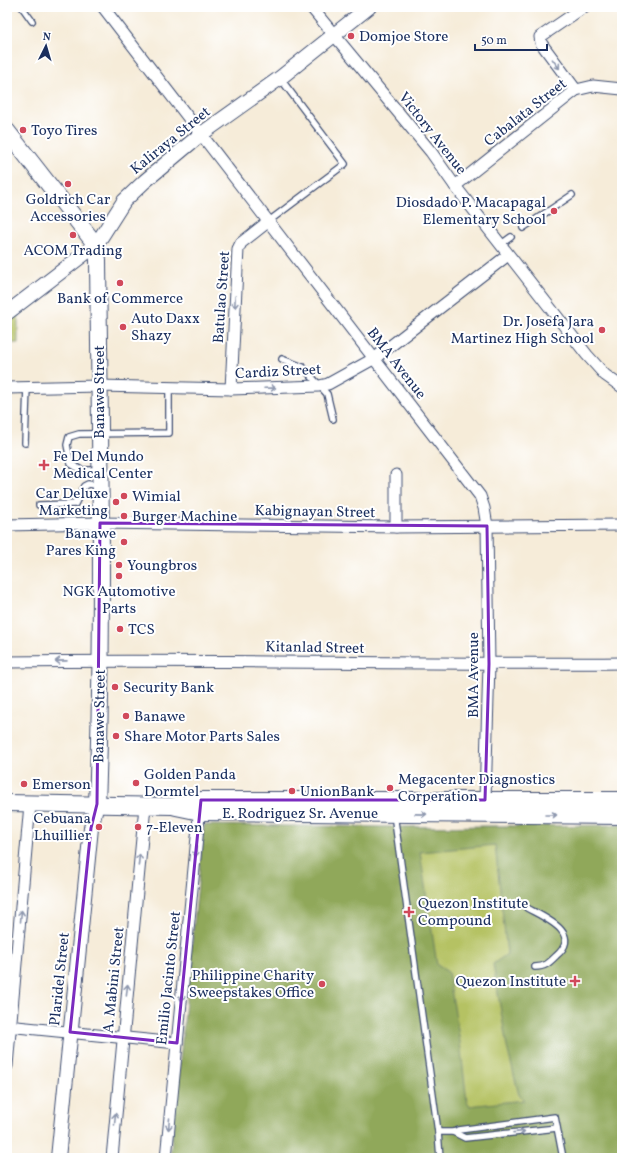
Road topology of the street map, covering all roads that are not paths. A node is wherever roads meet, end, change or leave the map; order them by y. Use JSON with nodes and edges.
{"nodes":[{"id":1,"x":22,"y":7,"type":"edge"},
{"id":2,"x":103,"y":7,"type":"edge"},
{"id":3,"x":311,"y":7,"type":"edge"},
{"id":4,"x":369,"y":7,"type":"edge"},
{"id":5,"x":584,"y":7,"type":"edge"},
{"id":6,"x":32,"y":21,"type":"dead end"},
{"id":7,"x":333,"y":35,"type":"junction"},
{"id":8,"x":280,"y":78,"type":"junction"},
{"id":9,"x":622,"y":89,"type":"edge"},
{"id":10,"x":576,"y":90,"type":"junction"},
{"id":11,"x":8,"y":133,"type":"edge"},
{"id":12,"x":200,"y":135,"type":"junction"},
{"id":13,"x":455,"y":186,"type":"junction"},
{"id":14,"x":572,"y":195,"type":"dead end"},
{"id":15,"x":269,"y":221,"type":"junction"},
{"id":16,"x":523,"y":228,"type":"dead end"},
{"id":17,"x":511,"y":237,"type":"dead end"},
{"id":18,"x":96,"y":245,"type":"junction"},
{"id":19,"x":500,"y":245,"type":"junction"},
{"id":20,"x":508,"y":255,"type":"junction"},
{"id":21,"x":8,"y":310,"type":"edge"},
{"id":22,"x":374,"y":358,"type":"junction"},
{"id":23,"x":282,"y":359,"type":"dead end"},
{"id":24,"x":99,"y":386,"type":"junction"},
{"id":25,"x":319,"y":386,"type":"junction"},
{"id":26,"x":27,"y":387,"type":"junction"},
{"id":27,"x":622,"y":387,"type":"edge"},
{"id":28,"x":7,"y":388,"type":"edge"},
{"id":29,"x":169,"y":388,"type":"junction"},
{"id":30,"x":231,"y":389,"type":"junction"},
{"id":31,"x":333,"y":419,"type":"dead end"},
{"id":32,"x":99,"y":434,"type":"junction"},
{"id":33,"x":26,"y":443,"type":"dead end"},
{"id":34,"x":396,"y":475,"type":"dead end"},
{"id":35,"x":99,"y":478,"type":"junction"},
{"id":36,"x":39,"y":505,"type":"dead end"},
{"id":37,"x":100,"y":523,"type":"junction"},
{"id":38,"x":7,"y":525,"type":"edge"},
{"id":39,"x":622,"y":525,"type":"edge"},
{"id":40,"x":487,"y":526,"type":"junction"},
{"id":41,"x":396,"y":527,"type":"junction"},
{"id":42,"x":100,"y":660,"type":"junction"},
{"id":43,"x":7,"y":662,"type":"edge"},
{"id":44,"x":622,"y":663,"type":"edge"},
{"id":45,"x":488,"y":664,"type":"junction"},
{"id":46,"x":485,"y":800,"type":"junction"},
{"id":47,"x":622,"y":800,"type":"edge"},
{"id":48,"x":7,"y":804,"type":"edge"},
{"id":49,"x":30,"y":804,"type":"junction"},
{"id":50,"x":97,"y":804,"type":"junction"},
{"id":51,"x":145,"y":806,"type":"junction"},
{"id":52,"x":200,"y":806,"type":"junction"},
{"id":53,"x":394,"y":814,"type":"junction"},
{"id":54,"x":622,"y":816,"type":"edge"},
{"id":55,"x":527,"y":908,"type":"dead end"},
{"id":56,"x":535,"y":967,"type":"dead end"},
{"id":57,"x":9,"y":1026,"type":"edge"},
{"id":58,"x":70,"y":1032,"type":"junction"},
{"id":59,"x":122,"y":1038,"type":"junction"},
{"id":60,"x":177,"y":1043,"type":"junction"},
{"id":61,"x":7,"y":1066,"type":"edge"},
{"id":62,"x":492,"y":1125,"type":"junction"},
{"id":63,"x":557,"y":1128,"type":"junction"},
{"id":64,"x":438,"y":1132,"type":"junction"},
{"id":65,"x":453,"y":1132,"type":"junction"},
{"id":66,"x":493,"y":1135,"type":"junction"},
{"id":67,"x":58,"y":1158,"type":"edge"},
{"id":68,"x":112,"y":1158,"type":"edge"},
{"id":69,"x":166,"y":1158,"type":"edge"},
{"id":70,"x":440,"y":1158,"type":"edge"},
{"id":71,"x":562,"y":1158,"type":"edge"}],
"edges":[{"from":1,"to":6,"type":"lane"},
{"from":2,"to":12,"type":"street","name":"BMA Avenue"},
{"from":3,"to":7,"type":"street","name":"Victory Avenue"},
{"from":4,"to":7,"type":"street","name":"Kaliraya Street"},
{"from":5,"to":10,"type":"street","one_way":true},
{"from":7,"to":8,"type":"street","name":"Kaliraya Street"},
{"from":7,"to":13,"type":"street","name":"Victory Avenue"},
{"from":8,"to":12,"type":"street","name":"Kaliraya Street"},
{"from":8,"to":15,"type":"lane"},
{"from":9,"to":10,"type":"street","name":"Cabalata Street"},
{"from":10,"to":13,"type":"street","name":"Cabalata Street"},
{"from":11,"to":18,"type":"main road"},
{"from":12,"to":15,"type":"street","name":"BMA Avenue"},
{"from":12,"to":18,"type":"street","name":"Kaliraya Street"},
{"from":13,"to":19,"type":"street","name":"Victory Avenue"},
{"from":14,"to":16,"type":"lane"},
{"from":15,"to":22,"type":"street","name":"BMA Avenue"},
{"from":15,"to":30,"type":"street","name":"Batulao Street","one_way":true},
{"from":17,"to":19,"type":"lane"},
{"from":18,"to":21,"type":"street","name":"Kaliraya Street"},
{"from":18,"to":24,"type":"main road","name":"Banawe Street"},
{"from":19,"to":20,"type":"street","name":"Victory Avenue"},
{"from":20,"to":22,"type":"street","name":"Cardiz Street"},
{"from":20,"to":27,"type":"street","name":"Victory Avenue"},
{"from":22,"to":25,"type":"street","name":"Cardiz Street"},
{"from":22,"to":40,"type":"street","name":"BMA Avenue"},
{"from":23,"to":25,"type":"lane"},
{"from":24,"to":26,"type":"street","name":"Cardiz Street"},
{"from":24,"to":29,"type":"street","name":"Cardiz Street"},
{"from":24,"to":32,"type":"main road","name":"Banawe Street"},
{"from":30,"to":25,"type":"street","name":"Cardiz Street","one_way":true},
{"from":25,"to":31,"type":"lane"},
{"from":26,"to":28,"type":"street","name":"Cardiz Street"},
{"from":26,"to":33,"type":"lane"},
{"from":29,"to":30,"type":"street","name":"Cardiz Street"},
{"from":29,"to":32,"type":"lane"},
{"from":32,"to":35,"type":"main road","name":"Banawe Street"},
{"from":32,"to":35,"type":"lane"},
{"from":34,"to":41,"type":"street"},
{"from":35,"to":36,"type":"lane"},
{"from":35,"to":37,"type":"main road","name":"Banawe Street"},
{"from":37,"to":38,"type":"street","name":"Kabignayan Street"},
{"from":37,"to":41,"type":"street","name":"Kabignayan Street"},
{"from":37,"to":42,"type":"main road","name":"Banawe Street"},
{"from":39,"to":40,"type":"street","name":"Kabignayan Street"},
{"from":40,"to":41,"type":"street","name":"Kabignayan Street"},
{"from":40,"to":45,"type":"street","name":"BMA Avenue"},
{"from":42,"to":43,"type":"street","name":"Kitanlad Street","one_way":true},
{"from":42,"to":45,"type":"street","name":"Kitanlad Street"},
{"from":42,"to":50,"type":"main road","name":"Banawe Street"},
{"from":44,"to":45,"type":"street","name":"Kitanlad Street"},
{"from":45,"to":46,"type":"street","name":"BMA Avenue"},
{"from":46,"to":47,"type":"main road","name":"E. Rodriguez Sr. Avenue"},
{"from":46,"to":52,"type":"main road","name":"E. Rodriguez Sr. Avenue"},
{"from":48,"to":49,"type":"main road","name":"E. Rodriguez Sr. Avenue"},
{"from":49,"to":50,"type":"main road","name":"E. Rodriguez Sr. Avenue"},
{"from":57,"to":49,"type":"street","one_way":true},
{"from":50,"to":51,"type":"main road","name":"E. Rodriguez Sr. Avenue"},
{"from":50,"to":58,"type":"street","name":"Plaridel Street"},
{"from":51,"to":52,"type":"main road","name":"E. Rodriguez Sr. Avenue"},
{"from":59,"to":51,"type":"street","name":"A. Mabini Street","one_way":true},
{"from":52,"to":53,"type":"main road","name":"E. Rodriguez Sr. Avenue"},
{"from":52,"to":60,"type":"street","name":"Emilio Jacinto Street","one_way":true},
{"from":53,"to":54,"type":"main road","name":"E. Rodriguez Sr. Avenue","one_way":true},
{"from":53,"to":64,"type":"lane"},
{"from":55,"to":56,"type":"lane"},
{"from":57,"to":58,"type":"street"},
{"from":57,"to":61,"type":"street"},
{"from":58,"to":59,"type":"street"},
{"from":58,"to":67,"type":"street","name":"Plaridel Street"},
{"from":59,"to":60,"type":"street"},
{"from":68,"to":59,"type":"street","name":"A. Mabini Street","one_way":true},
{"from":60,"to":69,"type":"street","name":"Emilio Jacinto Street","one_way":true},
{"from":62,"to":63,"type":"lane"},
{"from":62,"to":65,"type":"lane"},
{"from":62,"to":66,"type":"lane"},
{"from":66,"to":63,"type":"lane","one_way":true},
{"from":63,"to":71,"type":"lane"},
{"from":64,"to":65,"type":"lane"},
{"from":64,"to":70,"type":"lane"},
{"from":65,"to":66,"type":"lane"}]}
